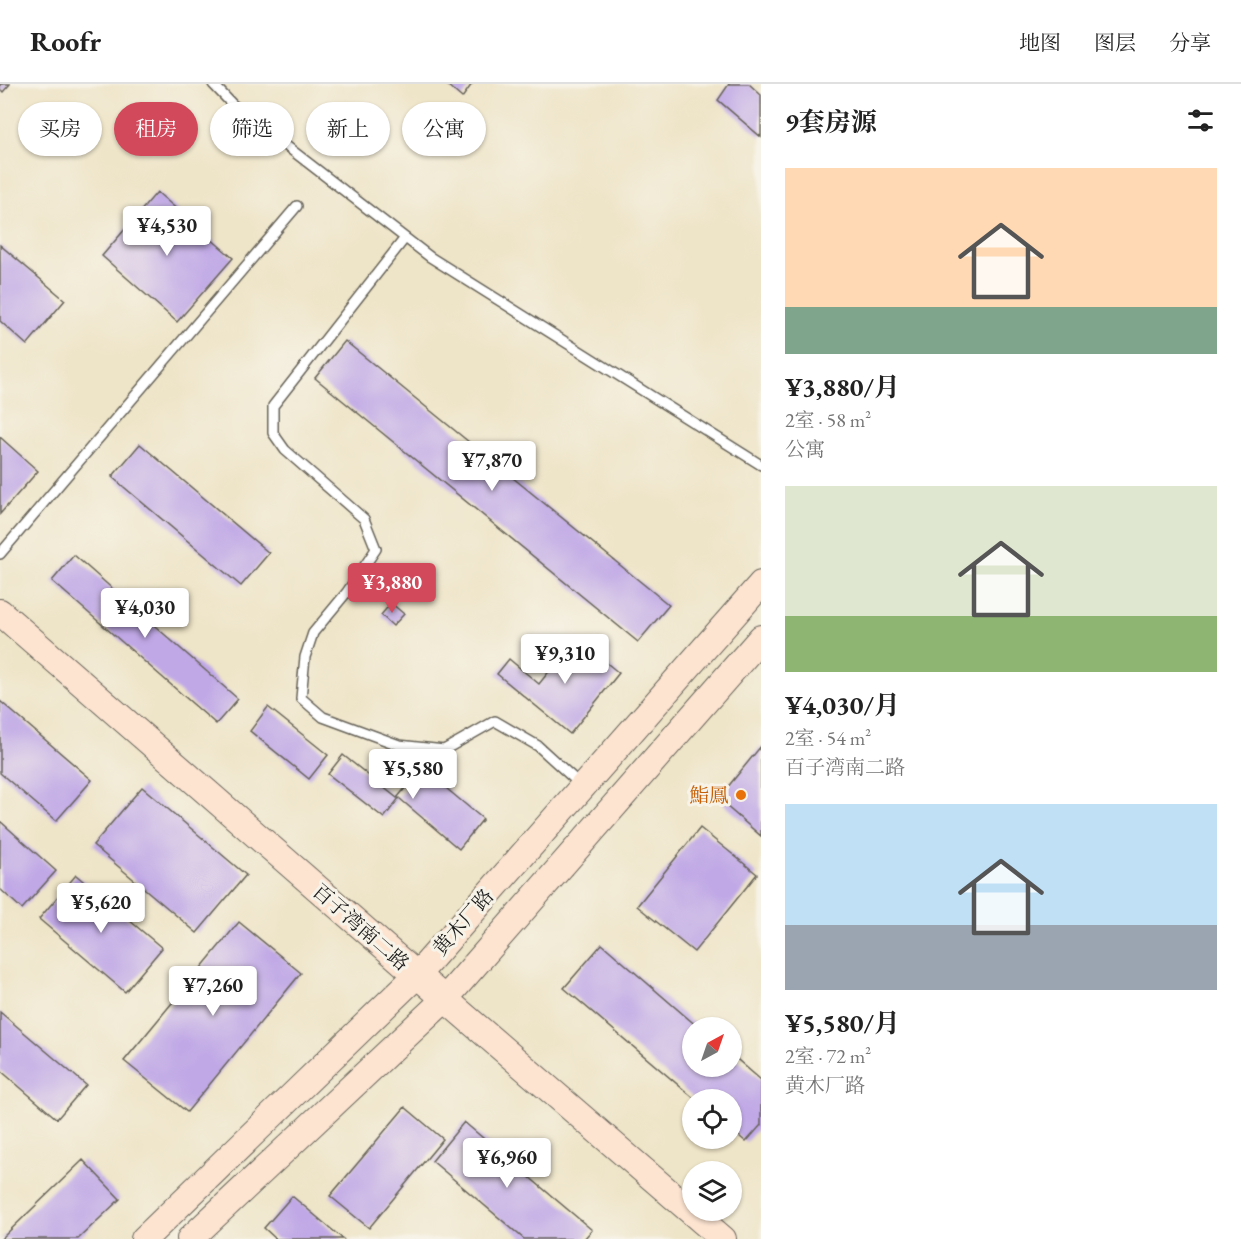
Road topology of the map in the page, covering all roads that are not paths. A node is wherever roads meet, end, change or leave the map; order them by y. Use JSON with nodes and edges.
{"nodes":[{"id":1,"x":213,"y":84,"type":"edge"},
{"id":2,"x":297,"y":206,"type":"dead end"},
{"id":3,"x":405,"y":238,"type":"junction"},
{"id":4,"x":761,"y":465,"type":"edge"},
{"id":5,"x":0,"y":554,"type":"edge"},
{"id":6,"x":761,"y":584,"type":"edge"},
{"id":7,"x":0,"y":612,"type":"edge"},
{"id":8,"x":761,"y":638,"type":"edge"},
{"id":9,"x":583,"y":787,"type":"junction"},
{"id":10,"x":417,"y":975,"type":"junction"},
{"id":11,"x":445,"y":999,"type":"junction"},
{"id":12,"x":144,"y":1239,"type":"edge"},
{"id":13,"x":190,"y":1239,"type":"edge"},
{"id":14,"x":723,"y":1239,"type":"edge"}],
"edges":[{"from":1,"to":3,"type":"lane"},
{"from":2,"to":5,"type":"lane"},
{"from":3,"to":4,"type":"lane"},
{"from":3,"to":9,"type":"lane"},
{"from":6,"to":9,"type":"main road","name":"黄木厂路"},
{"from":7,"to":10,"type":"main road","name":"百子湾南二路"},
{"from":8,"to":11,"type":"main road","name":"黄木厂路"},
{"from":9,"to":10,"type":"main road","name":"黄木厂路"},
{"from":10,"to":11,"type":"main road","name":"百子湾南二路"},
{"from":10,"to":12,"type":"main road","name":"黄木厂路"},
{"from":11,"to":13,"type":"main road","name":"黄木厂路"},
{"from":11,"to":14,"type":"main road","name":"百子湾南二路"}]}
